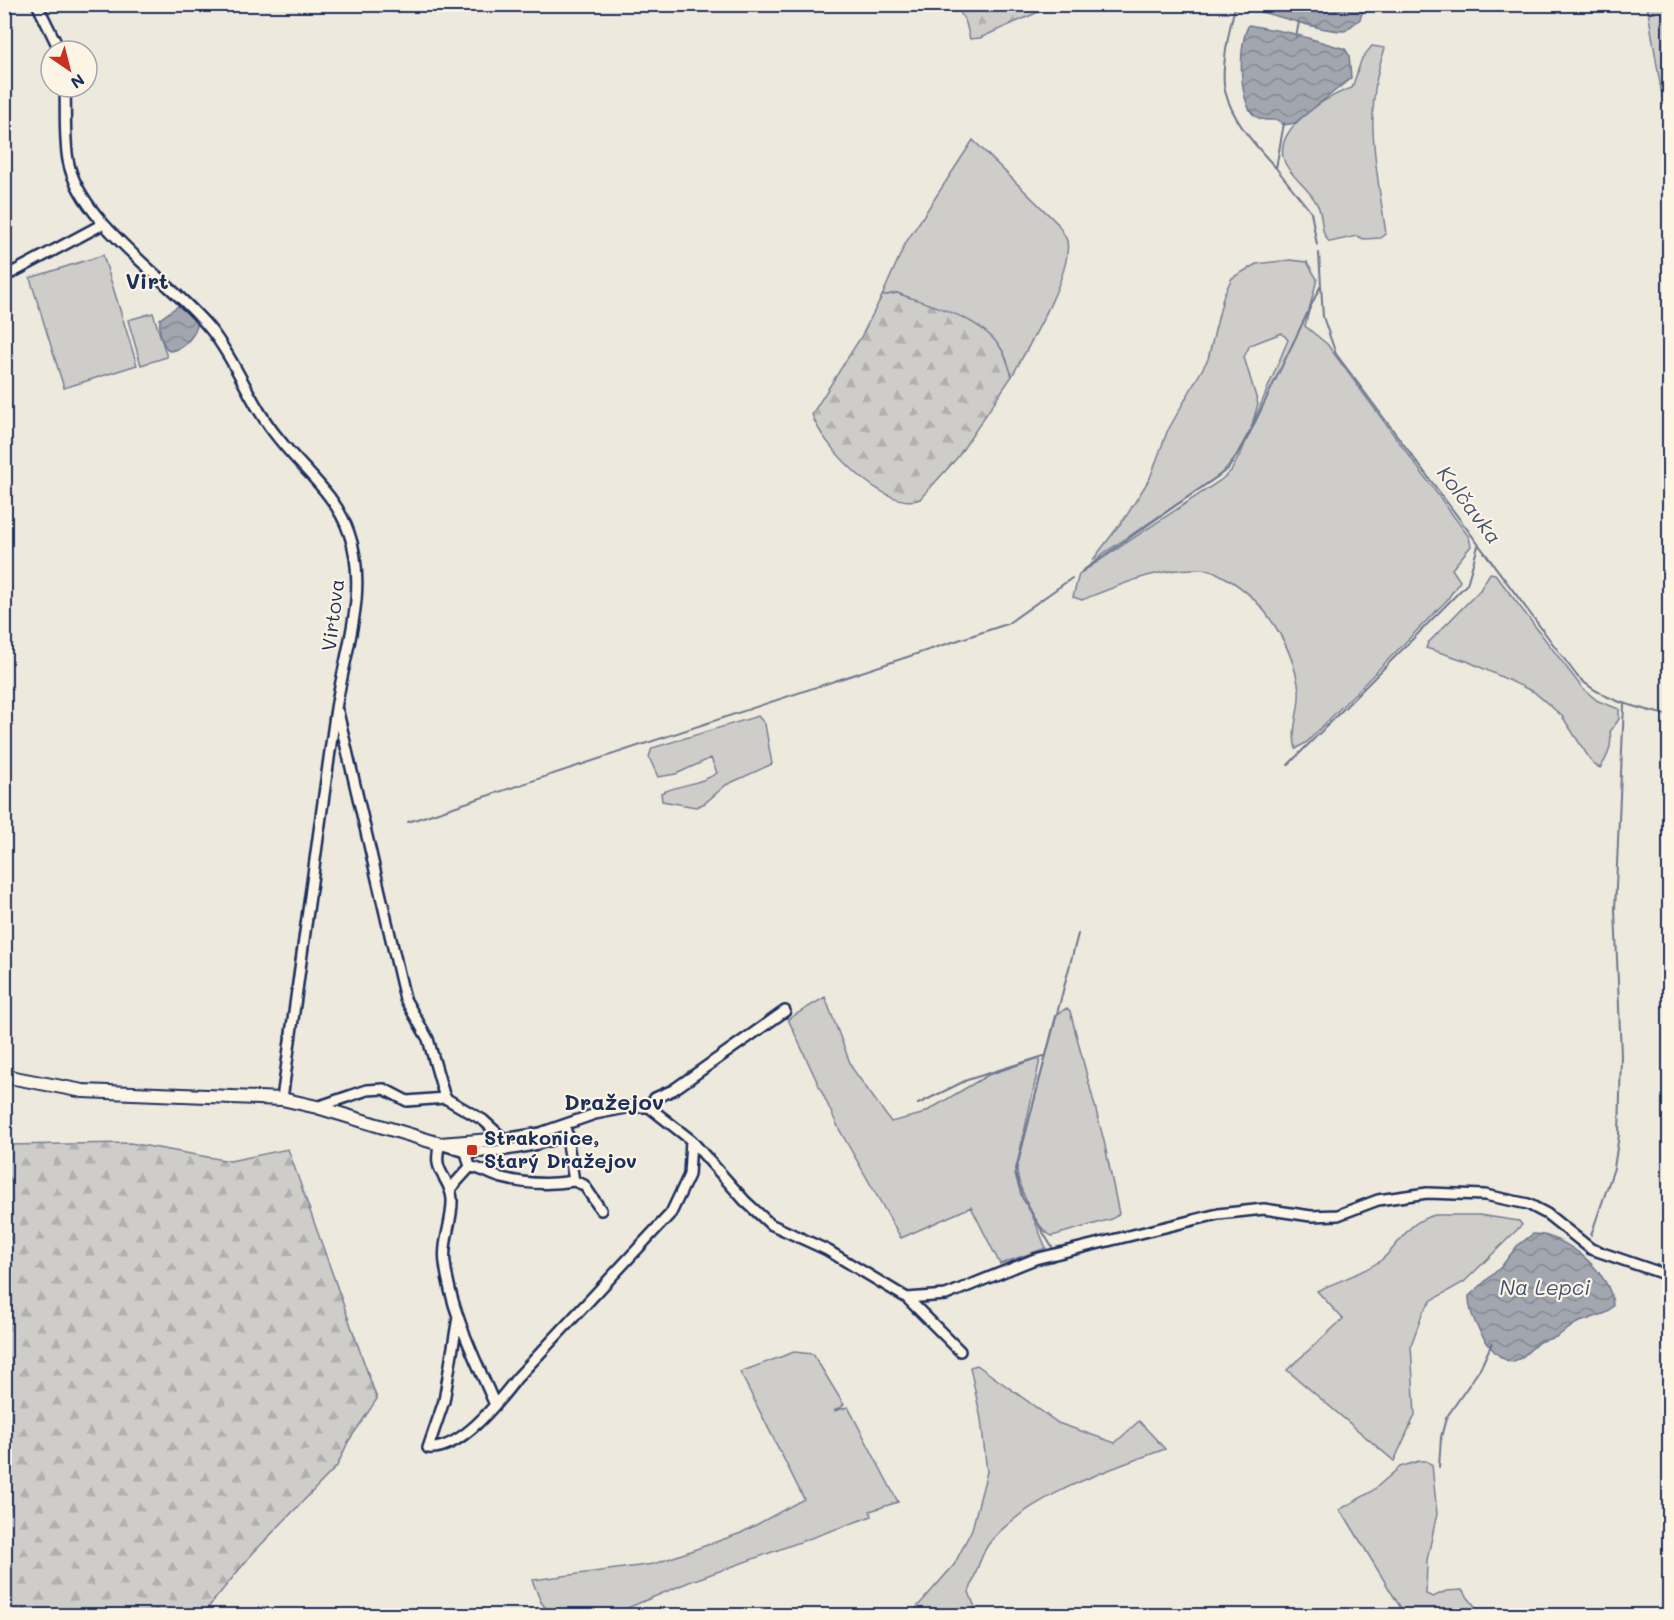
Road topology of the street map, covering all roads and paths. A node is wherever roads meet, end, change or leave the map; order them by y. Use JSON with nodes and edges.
{"nodes":[{"id":1,"x":37,"y":4,"type":"edge"},
{"id":2,"x":54,"y":39,"type":"edge"},
{"id":3,"x":66,"y":99,"type":"edge"},
{"id":4,"x":103,"y":224,"type":"junction"},
{"id":5,"x":4,"y":278,"type":"edge"},
{"id":6,"x":336,"y":707,"type":"junction"},
{"id":7,"x":785,"y":1011,"type":"dead end"},
{"id":8,"x":4,"y":1076,"type":"edge"},
{"id":9,"x":446,"y":1098,"type":"junction"},
{"id":10,"x":282,"y":1100,"type":"junction"},
{"id":11,"x":317,"y":1107,"type":"junction"},
{"id":12,"x":649,"y":1107,"type":"junction"},
{"id":13,"x":566,"y":1130,"type":"junction"},
{"id":14,"x":504,"y":1139,"type":"junction"},
{"id":15,"x":691,"y":1140,"type":"junction"},
{"id":16,"x":440,"y":1144,"type":"junction"},
{"id":17,"x":466,"y":1152,"type":"junction"},
{"id":18,"x":692,"y":1160,"type":"junction"},
{"id":19,"x":710,"y":1160,"type":"junction"},
{"id":20,"x":470,"y":1167,"type":"junction"},
{"id":21,"x":574,"y":1181,"type":"junction"},
{"id":22,"x":450,"y":1189,"type":"junction"},
{"id":23,"x":601,"y":1210,"type":"dead end"},
{"id":24,"x":1670,"y":1276,"type":"edge"},
{"id":25,"x":907,"y":1298,"type":"junction"},
{"id":26,"x":458,"y":1317,"type":"junction"},
{"id":27,"x":960,"y":1351,"type":"dead end"},
{"id":28,"x":495,"y":1405,"type":"junction"}],
"edges":[{"from":1,"to":2,"type":"street"},
{"from":3,"to":4,"type":"street","name":"Virtova"},
{"from":4,"to":5,"type":"street"},
{"from":4,"to":6,"type":"street","name":"Virtova"},
{"from":6,"to":9,"type":"street"},
{"from":6,"to":10,"type":"street","name":"Virtova"},
{"from":7,"to":12,"type":"street"},
{"from":8,"to":10,"type":"street"},
{"from":9,"to":11,"type":"street"},
{"from":9,"to":14,"type":"street"},
{"from":10,"to":11,"type":"street"},
{"from":11,"to":16,"type":"street"},
{"from":12,"to":13,"type":"street"},
{"from":12,"to":15,"type":"street"},
{"from":13,"to":14,"type":"street"},
{"from":13,"to":17,"type":"street"},
{"from":13,"to":21,"type":"street"},
{"from":14,"to":16,"type":"street"},
{"from":15,"to":18,"type":"street"},
{"from":15,"to":19,"type":"street"},
{"from":16,"to":17,"type":"street"},
{"from":16,"to":22,"type":"street"},
{"from":17,"to":20,"type":"street"},
{"from":18,"to":19,"type":"street"},
{"from":18,"to":28,"type":"street"},
{"from":19,"to":25,"type":"street"},
{"from":20,"to":21,"type":"street"},
{"from":20,"to":22,"type":"street"},
{"from":21,"to":23,"type":"street"},
{"from":22,"to":26,"type":"street"},
{"from":24,"to":25,"type":"street"},
{"from":25,"to":27,"type":"street"},
{"from":26,"to":28,"type":"street"},
{"from":26,"to":28,"type":"street"}]}
